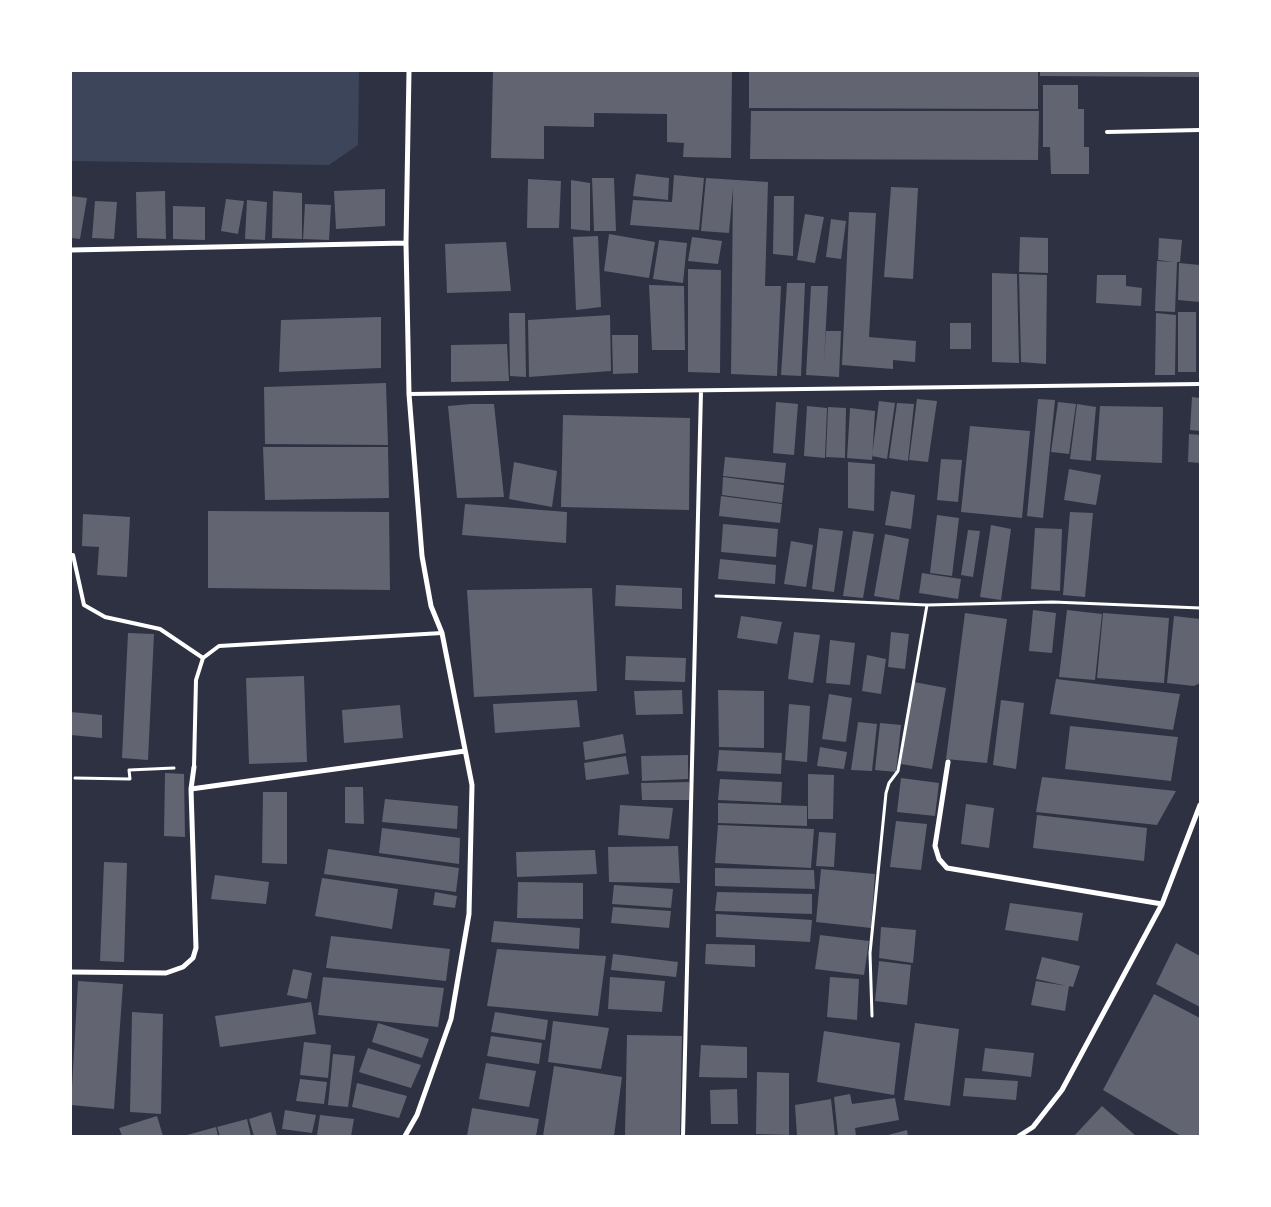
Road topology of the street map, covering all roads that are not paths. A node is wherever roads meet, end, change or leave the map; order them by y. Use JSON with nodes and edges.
{"nodes":[{"id":1,"x":408,"y":71,"type":"edge"},
{"id":2,"x":1200,"y":130,"type":"edge"},
{"id":3,"x":1108,"y":132,"type":"dead end"},
{"id":4,"x":406,"y":243,"type":"junction"},
{"id":5,"x":71,"y":250,"type":"edge"},
{"id":6,"x":1200,"y":384,"type":"edge"},
{"id":7,"x":701,"y":391,"type":"junction"},
{"id":8,"x":409,"y":394,"type":"junction"},
{"id":9,"x":73,"y":555,"type":"dead end"},
{"id":10,"x":442,"y":633,"type":"junction"},
{"id":11,"x":203,"y":658,"type":"junction"},
{"id":12,"x":465,"y":751,"type":"junction"},
{"id":13,"x":948,"y":762,"type":"dead end"},
{"id":14,"x":194,"y":767,"type":"joint"},
{"id":15,"x":191,"y":789,"type":"junction"},
{"id":16,"x":1200,"y":805,"type":"edge"},
{"id":17,"x":1162,"y":904,"type":"junction"},
{"id":18,"x":71,"y":972,"type":"edge"},
{"id":19,"x":406,"y":1136,"type":"edge"},
{"id":20,"x":683,"y":1136,"type":"edge"},
{"id":21,"x":1019,"y":1136,"type":"edge"}],
"edges":[{"from":1,"to":4,"type":"street"},
{"from":2,"to":3,"type":"lane"},
{"from":4,"to":5,"type":"street"},
{"from":4,"to":8,"type":"street"},
{"from":6,"to":7,"type":"lane"},
{"from":7,"to":8,"type":"lane"},
{"from":7,"to":20,"type":"lane"},
{"from":8,"to":10,"type":"street"},
{"from":9,"to":11,"type":"lane"},
{"from":10,"to":11,"type":"lane"},
{"from":10,"to":12,"type":"street"},
{"from":11,"to":14,"type":"lane"},
{"from":12,"to":15,"type":"street"},
{"from":12,"to":19,"type":"street"},
{"from":13,"to":17,"type":"street"},
{"from":14,"to":15,"type":"street"},
{"from":15,"to":18,"type":"street"},
{"from":16,"to":17,"type":"street"},
{"from":17,"to":21,"type":"street"}]}
